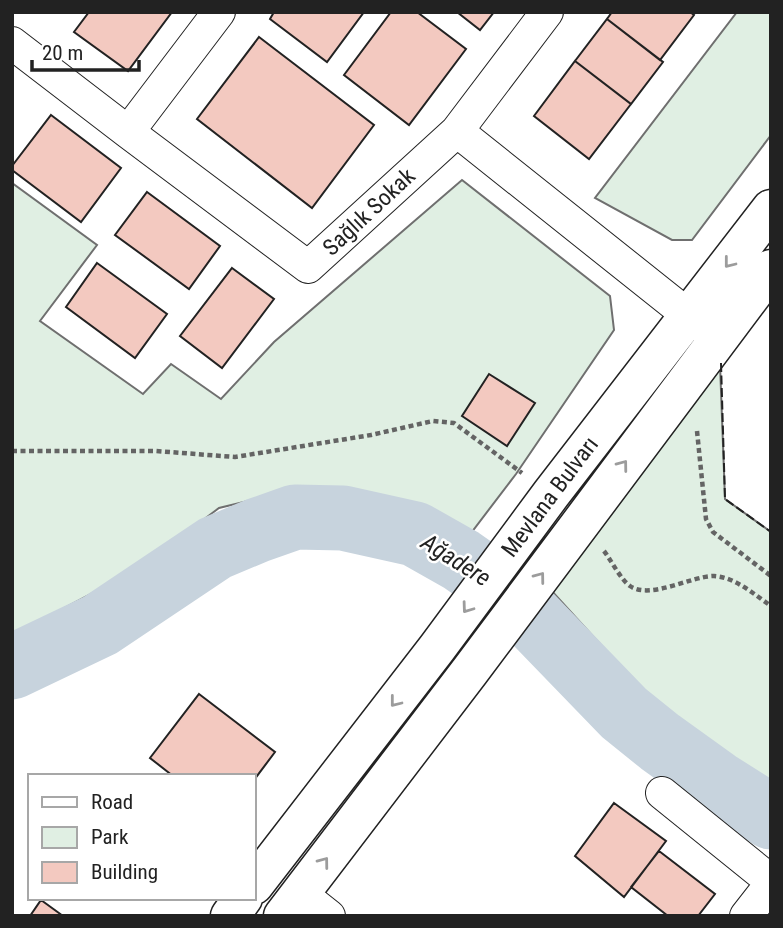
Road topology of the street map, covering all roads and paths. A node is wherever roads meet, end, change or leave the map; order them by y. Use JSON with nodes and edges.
{"nodes":[{"id":1,"x":219,"y":12,"type":"edge"},
{"id":2,"x":547,"y":12,"type":"edge"},
{"id":3,"x":12,"y":43,"type":"edge"},
{"id":4,"x":457,"y":131,"type":"junction"},
{"id":5,"x":128,"y":132,"type":"junction"},
{"id":6,"x":771,"y":209,"type":"edge"},
{"id":7,"x":771,"y":270,"type":"edge"},
{"id":8,"x":688,"y":316,"type":"junction"},
{"id":9,"x":718,"y":339,"type":"junction"},
{"id":10,"x":696,"y":426,"type":"dead end"},
{"id":11,"x":12,"y":450,"type":"edge"},
{"id":12,"x":551,"y":494,"type":"junction"},
{"id":13,"x":582,"y":520,"type":"junction"},
{"id":14,"x":771,"y":576,"type":"edge"},
{"id":15,"x":771,"y":606,"type":"edge"},
{"id":16,"x":662,"y":793,"type":"dead end"},
{"id":17,"x":256,"y":881,"type":"edge"},
{"id":18,"x":771,"y":883,"type":"edge"},
{"id":19,"x":241,"y":900,"type":"edge"},
{"id":20,"x":304,"y":908,"type":"edge"},
{"id":21,"x":229,"y":916,"type":"edge"},
{"id":22,"x":746,"y":916,"type":"edge"}],
"edges":[{"from":1,"to":5,"type":"street"},
{"from":2,"to":4,"type":"street"},
{"from":3,"to":5,"type":"street","name":"Sağlık Sokak"},
{"from":4,"to":5,"type":"street","name":"Sağlık Sokak"},
{"from":4,"to":8,"type":"street"},
{"from":6,"to":8,"type":"street","name":"Mevlana Bulvarı","one_way":true},
{"from":7,"to":9,"type":"street","name":"Mevlana Bulvarı"},
{"from":8,"to":9,"type":"street"},
{"from":8,"to":12,"type":"street","name":"Mevlana Bulvarı"},
{"from":13,"to":9,"type":"street","name":"Mevlana Bulvarı","one_way":true},
{"from":10,"to":14,"type":"path"},
{"from":11,"to":12,"type":"path"},
{"from":12,"to":17,"type":"street","name":"Mevlana Bulvarı","one_way":true},
{"from":13,"to":15,"type":"path"},
{"from":20,"to":13,"type":"street","name":"Mevlana Bulvarı","one_way":true},
{"from":16,"to":18,"type":"street"},
{"from":18,"to":22,"type":"street"},
{"from":19,"to":21,"type":"street"}]}
